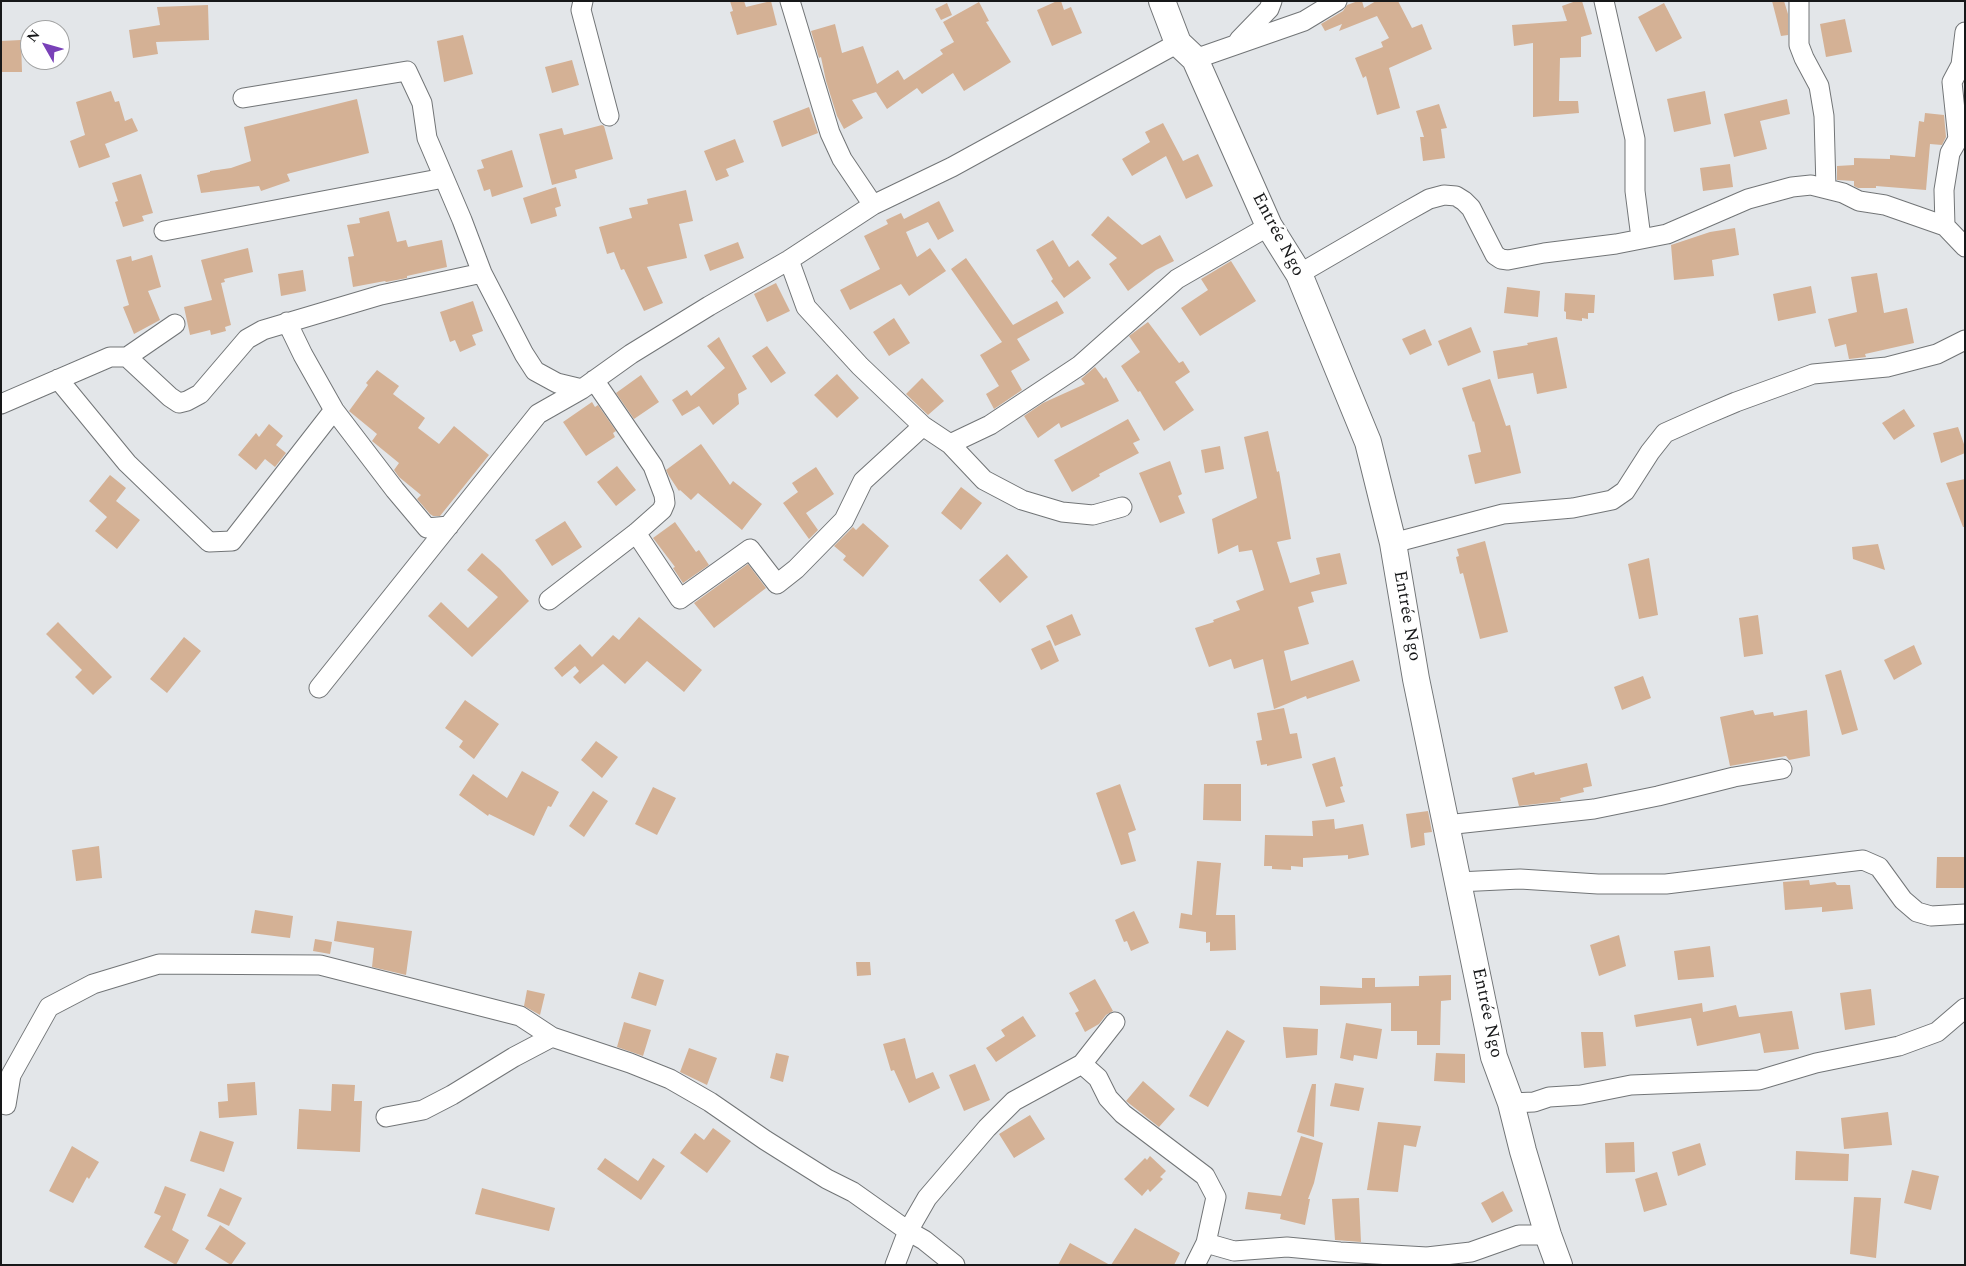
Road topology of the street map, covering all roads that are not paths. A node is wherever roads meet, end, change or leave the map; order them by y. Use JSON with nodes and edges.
{"nodes":[{"id":1,"x":583,"y":1,"type":"edge"},
{"id":2,"x":790,"y":1,"type":"edge"},
{"id":3,"x":1162,"y":1,"type":"edge"},
{"id":4,"x":1272,"y":1,"type":"edge"},
{"id":5,"x":1337,"y":1,"type":"edge"},
{"id":6,"x":1604,"y":1,"type":"edge"},
{"id":7,"x":1799,"y":1,"type":"edge"},
{"id":8,"x":1965,"y":32,"type":"edge"},
{"id":9,"x":1236,"y":43,"type":"junction"},
{"id":10,"x":1186,"y":51,"type":"junction"},
{"id":11,"x":243,"y":98,"type":"dead end"},
{"id":12,"x":609,"y":116,"type":"dead end"},
{"id":13,"x":1961,"y":136,"type":"edge"},
{"id":14,"x":444,"y":178,"type":"junction"},
{"id":15,"x":1826,"y":188,"type":"junction"},
{"id":16,"x":873,"y":205,"type":"junction"},
{"id":17,"x":1268,"y":226,"type":"junction"},
{"id":18,"x":1945,"y":226,"type":"junction"},
{"id":19,"x":164,"y":231,"type":"dead end"},
{"id":20,"x":1641,"y":238,"type":"junction"},
{"id":21,"x":1965,"y":247,"type":"edge"},
{"id":22,"x":790,"y":260,"type":"junction"},
{"id":23,"x":482,"y":273,"type":"junction"},
{"id":24,"x":1299,"y":274,"type":"junction"},
{"id":25,"x":287,"y":322,"type":"junction"},
{"id":26,"x":175,"y":324,"type":"dead end"},
{"id":27,"x":1965,"y":340,"type":"edge"},
{"id":28,"x":127,"y":358,"type":"junction"},
{"id":29,"x":58,"y":379,"type":"junction"},
{"id":30,"x":588,"y":385,"type":"junction"},
{"id":31,"x":1,"y":404,"type":"edge"},
{"id":32,"x":334,"y":410,"type":"junction"},
{"id":33,"x":923,"y":426,"type":"junction"},
{"id":34,"x":950,"y":444,"type":"junction"},
{"id":35,"x":1122,"y":507,"type":"dead end"},
{"id":36,"x":449,"y":526,"type":"junction"},
{"id":37,"x":636,"y":533,"type":"junction"},
{"id":38,"x":1393,"y":543,"type":"junction"},
{"id":39,"x":549,"y":600,"type":"dead end"},
{"id":40,"x":318,"y":688,"type":"dead end"},
{"id":41,"x":1782,"y":769,"type":"dead end"},
{"id":42,"x":1446,"y":825,"type":"junction"},
{"id":43,"x":1458,"y":882,"type":"junction"},
{"id":44,"x":1965,"y":914,"type":"edge"},
{"id":45,"x":1965,"y":1008,"type":"edge"},
{"id":46,"x":1115,"y":1022,"type":"dead end"},
{"id":47,"x":552,"y":1037,"type":"junction"},
{"id":48,"x":1082,"y":1064,"type":"junction"},
{"id":49,"x":1511,"y":1103,"type":"junction"},
{"id":50,"x":6,"y":1105,"type":"dead end"},
{"id":51,"x":386,"y":1117,"type":"dead end"},
{"id":52,"x":908,"y":1231,"type":"junction"},
{"id":53,"x":1548,"y":1235,"type":"junction"},
{"id":54,"x":1206,"y":1243,"type":"junction"},
{"id":55,"x":895,"y":1265,"type":"edge"},
{"id":56,"x":955,"y":1265,"type":"edge"},
{"id":57,"x":1195,"y":1265,"type":"edge"},
{"id":58,"x":1560,"y":1265,"type":"edge"}],
"edges":[{"from":1,"to":12,"type":"street"},
{"from":2,"to":16,"type":"street"},
{"from":3,"to":10,"type":"street","name":"Entrée Ngo"},
{"from":4,"to":9,"type":"street"},
{"from":5,"to":9,"type":"street"},
{"from":6,"to":20,"type":"street"},
{"from":7,"to":15,"type":"street"},
{"from":8,"to":13,"type":"street"},
{"from":9,"to":10,"type":"street"},
{"from":10,"to":16,"type":"street"},
{"from":10,"to":17,"type":"street","name":"Entrée Ngo"},
{"from":11,"to":14,"type":"street"},
{"from":13,"to":18,"type":"street"},
{"from":14,"to":19,"type":"street"},
{"from":14,"to":23,"type":"street"},
{"from":15,"to":18,"type":"street"},
{"from":15,"to":20,"type":"street"},
{"from":16,"to":22,"type":"street"},
{"from":17,"to":24,"type":"street","name":"Entrée Ngo"},
{"from":17,"to":34,"type":"street"},
{"from":18,"to":21,"type":"street"},
{"from":20,"to":24,"type":"street"},
{"from":22,"to":30,"type":"street"},
{"from":22,"to":33,"type":"street"},
{"from":23,"to":25,"type":"street"},
{"from":23,"to":30,"type":"street"},
{"from":24,"to":38,"type":"street","name":"Entrée Ngo"},
{"from":25,"to":28,"type":"street"},
{"from":25,"to":32,"type":"street"},
{"from":26,"to":28,"type":"street"},
{"from":27,"to":38,"type":"street"},
{"from":28,"to":29,"type":"street"},
{"from":29,"to":31,"type":"street"},
{"from":29,"to":32,"type":"street"},
{"from":30,"to":36,"type":"street"},
{"from":30,"to":37,"type":"street"},
{"from":32,"to":36,"type":"street"},
{"from":33,"to":34,"type":"street"},
{"from":33,"to":37,"type":"street"},
{"from":34,"to":35,"type":"street"},
{"from":36,"to":40,"type":"street"},
{"from":37,"to":39,"type":"street"},
{"from":38,"to":42,"type":"street","name":"Entrée Ngo"},
{"from":41,"to":42,"type":"street"},
{"from":42,"to":43,"type":"street","name":"Entrée Ngo"},
{"from":43,"to":44,"type":"street"},
{"from":43,"to":49,"type":"street","name":"Entrée Ngo"},
{"from":45,"to":49,"type":"street"},
{"from":46,"to":48,"type":"street"},
{"from":47,"to":50,"type":"street"},
{"from":47,"to":51,"type":"street"},
{"from":47,"to":52,"type":"street"},
{"from":48,"to":52,"type":"street"},
{"from":48,"to":54,"type":"street"},
{"from":49,"to":53,"type":"street","name":"Entrée Ngo"},
{"from":52,"to":55,"type":"street"},
{"from":52,"to":56,"type":"street"},
{"from":53,"to":54,"type":"street"},
{"from":53,"to":58,"type":"street","name":"Entrée Ngo"},
{"from":54,"to":57,"type":"street"}]}
